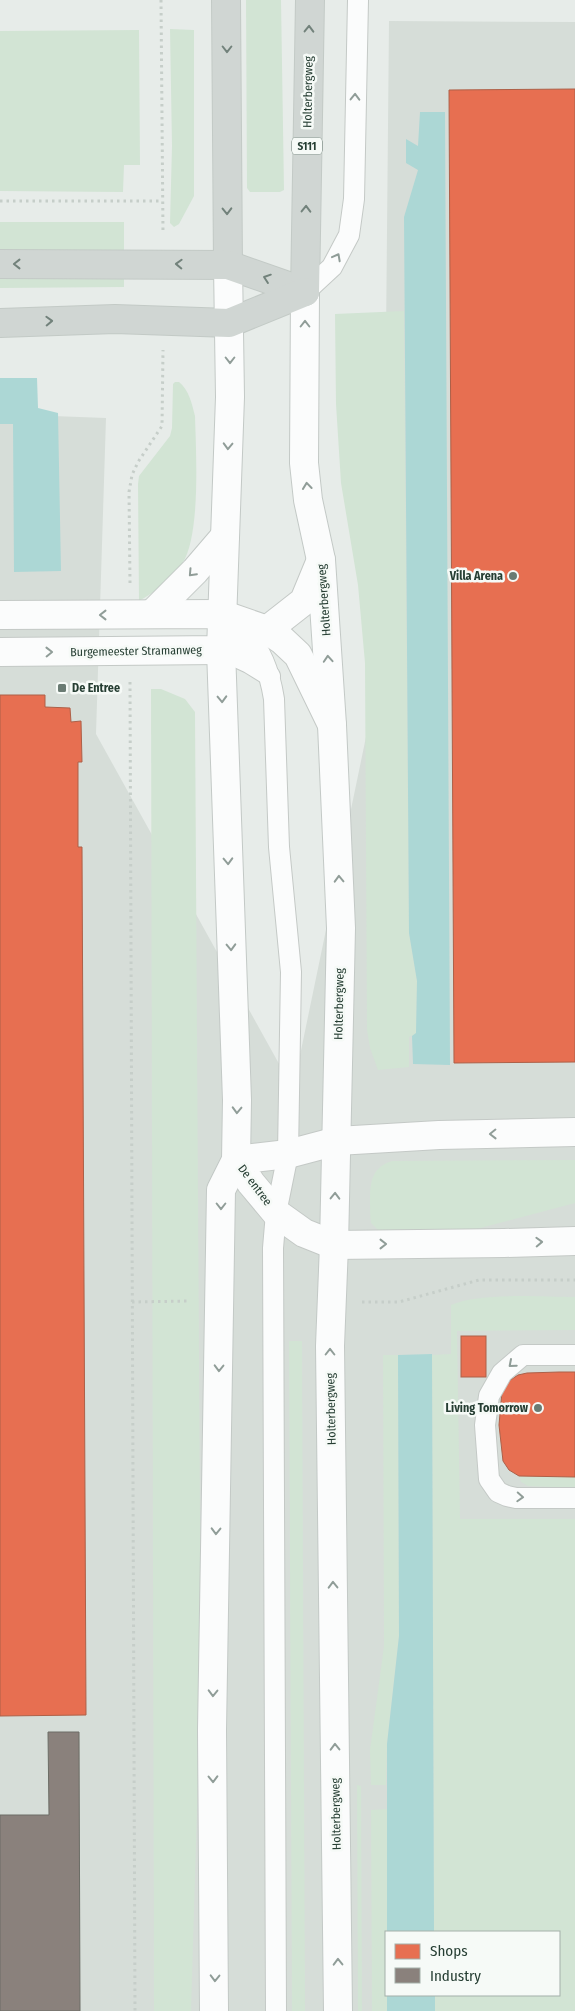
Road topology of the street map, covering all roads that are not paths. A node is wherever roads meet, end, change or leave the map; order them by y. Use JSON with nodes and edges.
{"nodes":[{"id":1,"x":226,"y":0,"type":"edge"},
{"id":2,"x":310,"y":0,"type":"edge"},
{"id":3,"x":358,"y":0,"type":"edge"},
{"id":4,"x":0,"y":264,"type":"edge"},
{"id":5,"x":228,"y":265,"type":"junction"},
{"id":6,"x":305,"y":292,"type":"junction"},
{"id":7,"x":0,"y":322,"type":"edge"},
{"id":8,"x":229,"y":323,"type":"junction"},
{"id":9,"x":225,"y":536,"type":"junction"},
{"id":10,"x":322,"y":560,"type":"junction"},
{"id":11,"x":141,"y":614,"type":"junction"},
{"id":12,"x":221,"y":614,"type":"junction"},
{"id":13,"x":0,"y":615,"type":"edge"},
{"id":14,"x":259,"y":634,"type":"junction"},
{"id":15,"x":221,"y":650,"type":"junction"},
{"id":16,"x":0,"y":652,"type":"edge"},
{"id":17,"x":270,"y":676,"type":"junction"},
{"id":18,"x":332,"y":725,"type":"junction"},
{"id":19,"x":575,"y":1132,"type":"edge"},
{"id":20,"x":337,"y":1141,"type":"junction"},
{"id":21,"x":288,"y":1154,"type":"junction"},
{"id":22,"x":236,"y":1160,"type":"junction"},
{"id":23,"x":276,"y":1213,"type":"junction"},
{"id":24,"x":575,"y":1241,"type":"edge"},
{"id":25,"x":334,"y":1244,"type":"junction"},
{"id":26,"x":575,"y":1355,"type":"edge"},
{"id":27,"x":575,"y":1498,"type":"edge"},
{"id":28,"x":214,"y":2011,"type":"edge"},
{"id":29,"x":276,"y":2011,"type":"edge"},
{"id":30,"x":338,"y":2011,"type":"edge"}],
"edges":[{"from":1,"to":5,"type":"main road","one_way":true},
{"from":6,"to":2,"type":"main road","name":"Holterbergweg","number":"S111","one_way":true},
{"from":6,"to":3,"type":"lane","one_way":true},
{"from":5,"to":4,"type":"main road","one_way":true},
{"from":6,"to":5,"type":"main road","one_way":true},
{"from":5,"to":8,"type":"main road"},
{"from":6,"to":8,"type":"main road"},
{"from":10,"to":6,"type":"main road","name":"Holterbergweg","number":"S111","one_way":true},
{"from":7,"to":8,"type":"main road","one_way":true},
{"from":8,"to":9,"type":"main road","one_way":true},
{"from":9,"to":11,"type":"main road","one_way":true},
{"from":9,"to":12,"type":"main road"},
{"from":10,"to":14,"type":"main road","name":"Burgemeester Stramanweg"},
{"from":18,"to":10,"type":"main road","name":"Holterbergweg","number":"S111","one_way":true},
{"from":11,"to":12,"type":"main road"},
{"from":11,"to":13,"type":"main road","one_way":true},
{"from":12,"to":14,"type":"main road"},
{"from":12,"to":15,"type":"main road"},
{"from":14,"to":15,"type":"main road","name":"Burgemeester Stramanweg"},
{"from":14,"to":17,"type":"lane"},
{"from":14,"to":18,"type":"main road"},
{"from":16,"to":15,"type":"main road","name":"Burgemeester Stramanweg","one_way":true},
{"from":15,"to":17,"type":"lane"},
{"from":15,"to":22,"type":"main road","one_way":true},
{"from":17,"to":21,"type":"lane"},
{"from":20,"to":18,"type":"main road","name":"Holterbergweg","number":"S111","one_way":true},
{"from":19,"to":20,"type":"main road","name":"De entree","one_way":true},
{"from":20,"to":21,"type":"main road","name":"De entree"},
{"from":25,"to":20,"type":"main road","name":"Holterbergweg","number":"S111","one_way":true},
{"from":21,"to":22,"type":"main road","name":"De entree"},
{"from":21,"to":23,"type":"lane"},
{"from":22,"to":23,"type":"main road","name":"De entree"},
{"from":22,"to":28,"type":"main road","one_way":true},
{"from":23,"to":25,"type":"main road","name":"De entree"},
{"from":23,"to":29,"type":"lane"},
{"from":25,"to":24,"type":"main road","name":"De entree","one_way":true},
{"from":30,"to":25,"type":"main road","name":"Holterbergweg","number":"S111","one_way":true},
{"from":26,"to":27,"type":"lane","one_way":true}]}
